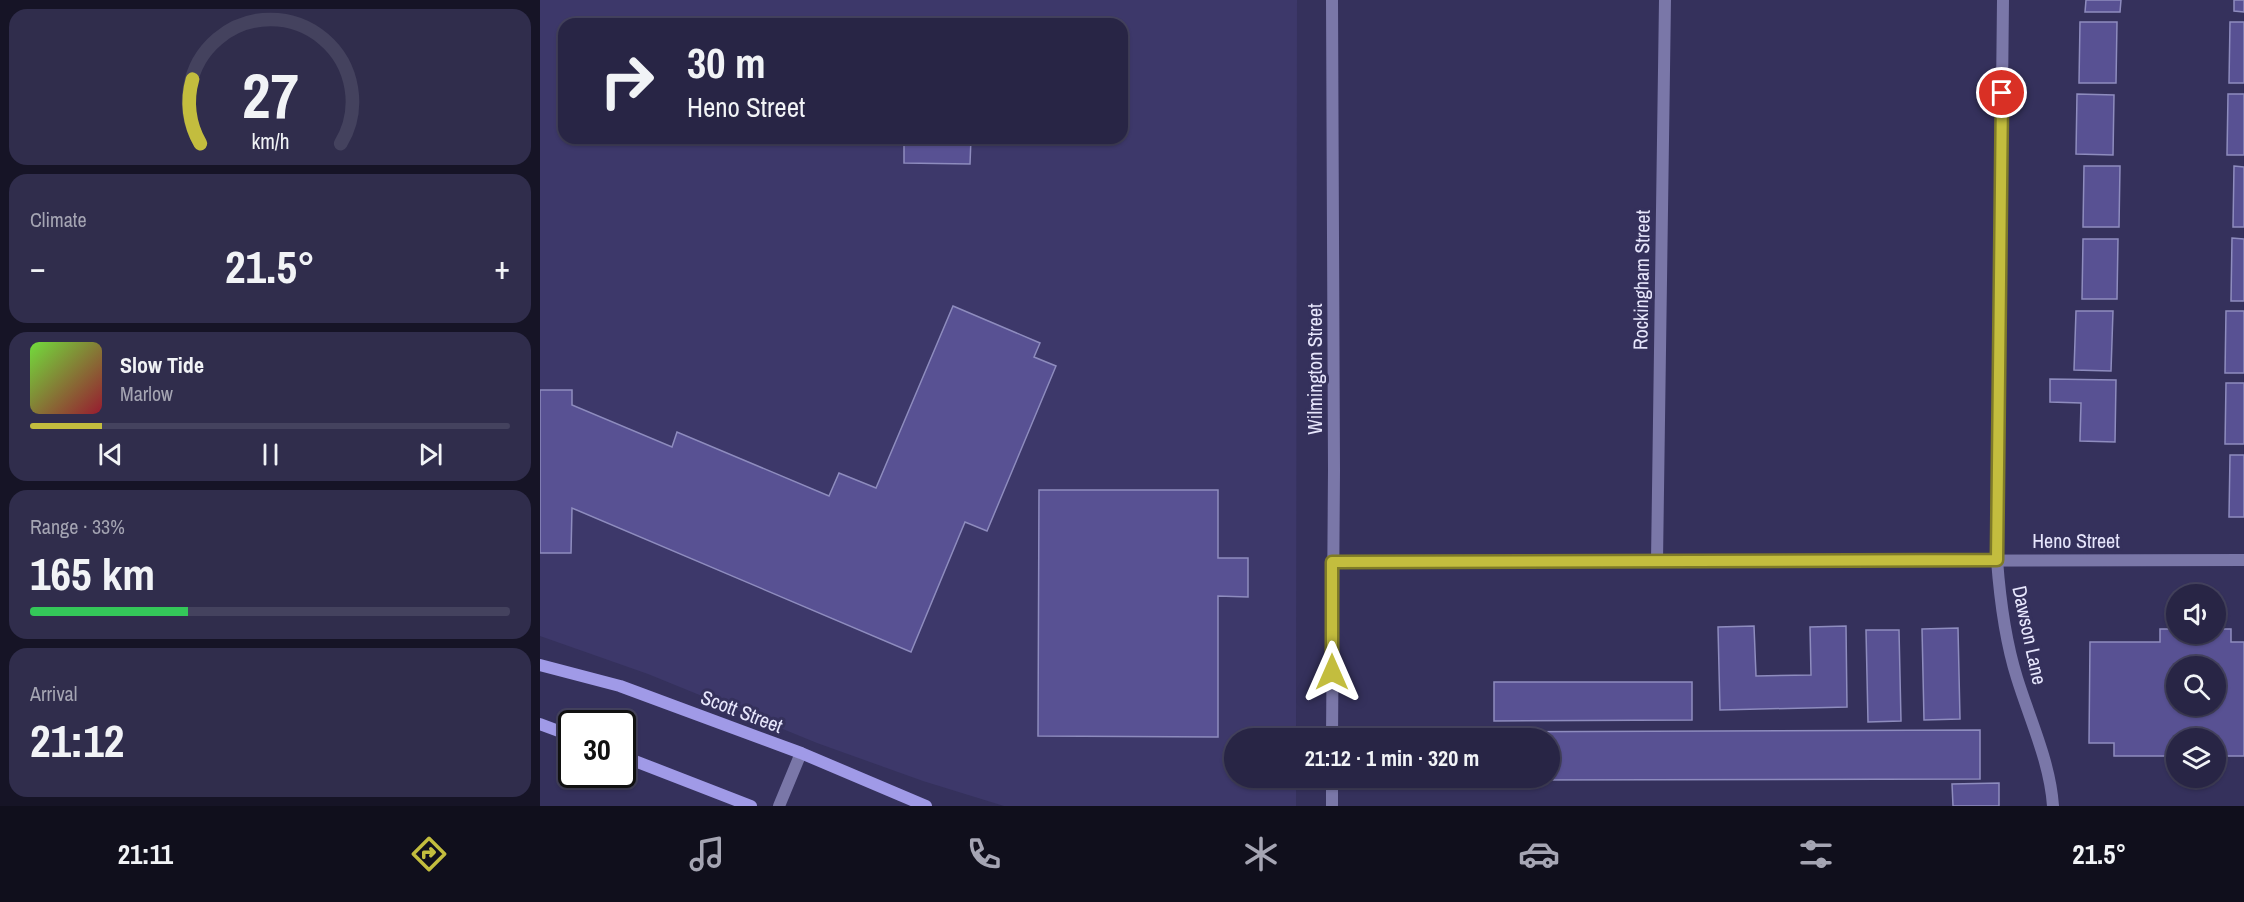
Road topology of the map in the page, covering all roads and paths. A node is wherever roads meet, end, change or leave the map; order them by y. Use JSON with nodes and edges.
{"nodes":[{"id":1,"x":1332,"y":0,"type":"edge"},
{"id":2,"x":1665,"y":0,"type":"edge"},
{"id":3,"x":2003,"y":0,"type":"edge"},
{"id":4,"x":1997,"y":560,"type":"junction"},
{"id":5,"x":2244,"y":560,"type":"edge"},
{"id":6,"x":1657,"y":561,"type":"junction"},
{"id":7,"x":1332,"y":562,"type":"junction"},
{"id":8,"x":540,"y":665,"type":"edge"},
{"id":9,"x":540,"y":723,"type":"edge"},
{"id":10,"x":1332,"y":728,"type":"edge"},
{"id":11,"x":558,"y":730,"type":"edge"},
{"id":12,"x":801,"y":753,"type":"junction"},
{"id":13,"x":636,"y":761,"type":"edge"},
{"id":14,"x":1332,"y":788,"type":"edge"},
{"id":15,"x":751,"y":806,"type":"edge"},
{"id":16,"x":779,"y":806,"type":"edge"},
{"id":17,"x":926,"y":806,"type":"edge"},
{"id":18,"x":1332,"y":806,"type":"edge"},
{"id":19,"x":2053,"y":806,"type":"edge"}],
"edges":[{"from":1,"to":7,"type":"street","name":"Wilmington Street"},
{"from":2,"to":6,"type":"street","name":"Rockingham Street"},
{"from":3,"to":4,"type":"street","name":"Dawson Lane"},
{"from":4,"to":5,"type":"street","name":"Heno Street"},
{"from":4,"to":6,"type":"street","name":"Heno Street"},
{"from":4,"to":19,"type":"street","name":"Dawson Lane"},
{"from":6,"to":7,"type":"street","name":"Heno Street"},
{"from":7,"to":10,"type":"street","name":"Wilmington Street"},
{"from":8,"to":12,"type":"main road","name":"Scott Street"},
{"from":9,"to":11,"type":"main road"},
{"from":12,"to":16,"type":"street"},
{"from":12,"to":17,"type":"main road","name":"Scott Street"},
{"from":13,"to":15,"type":"main road"},
{"from":14,"to":18,"type":"street"}]}
